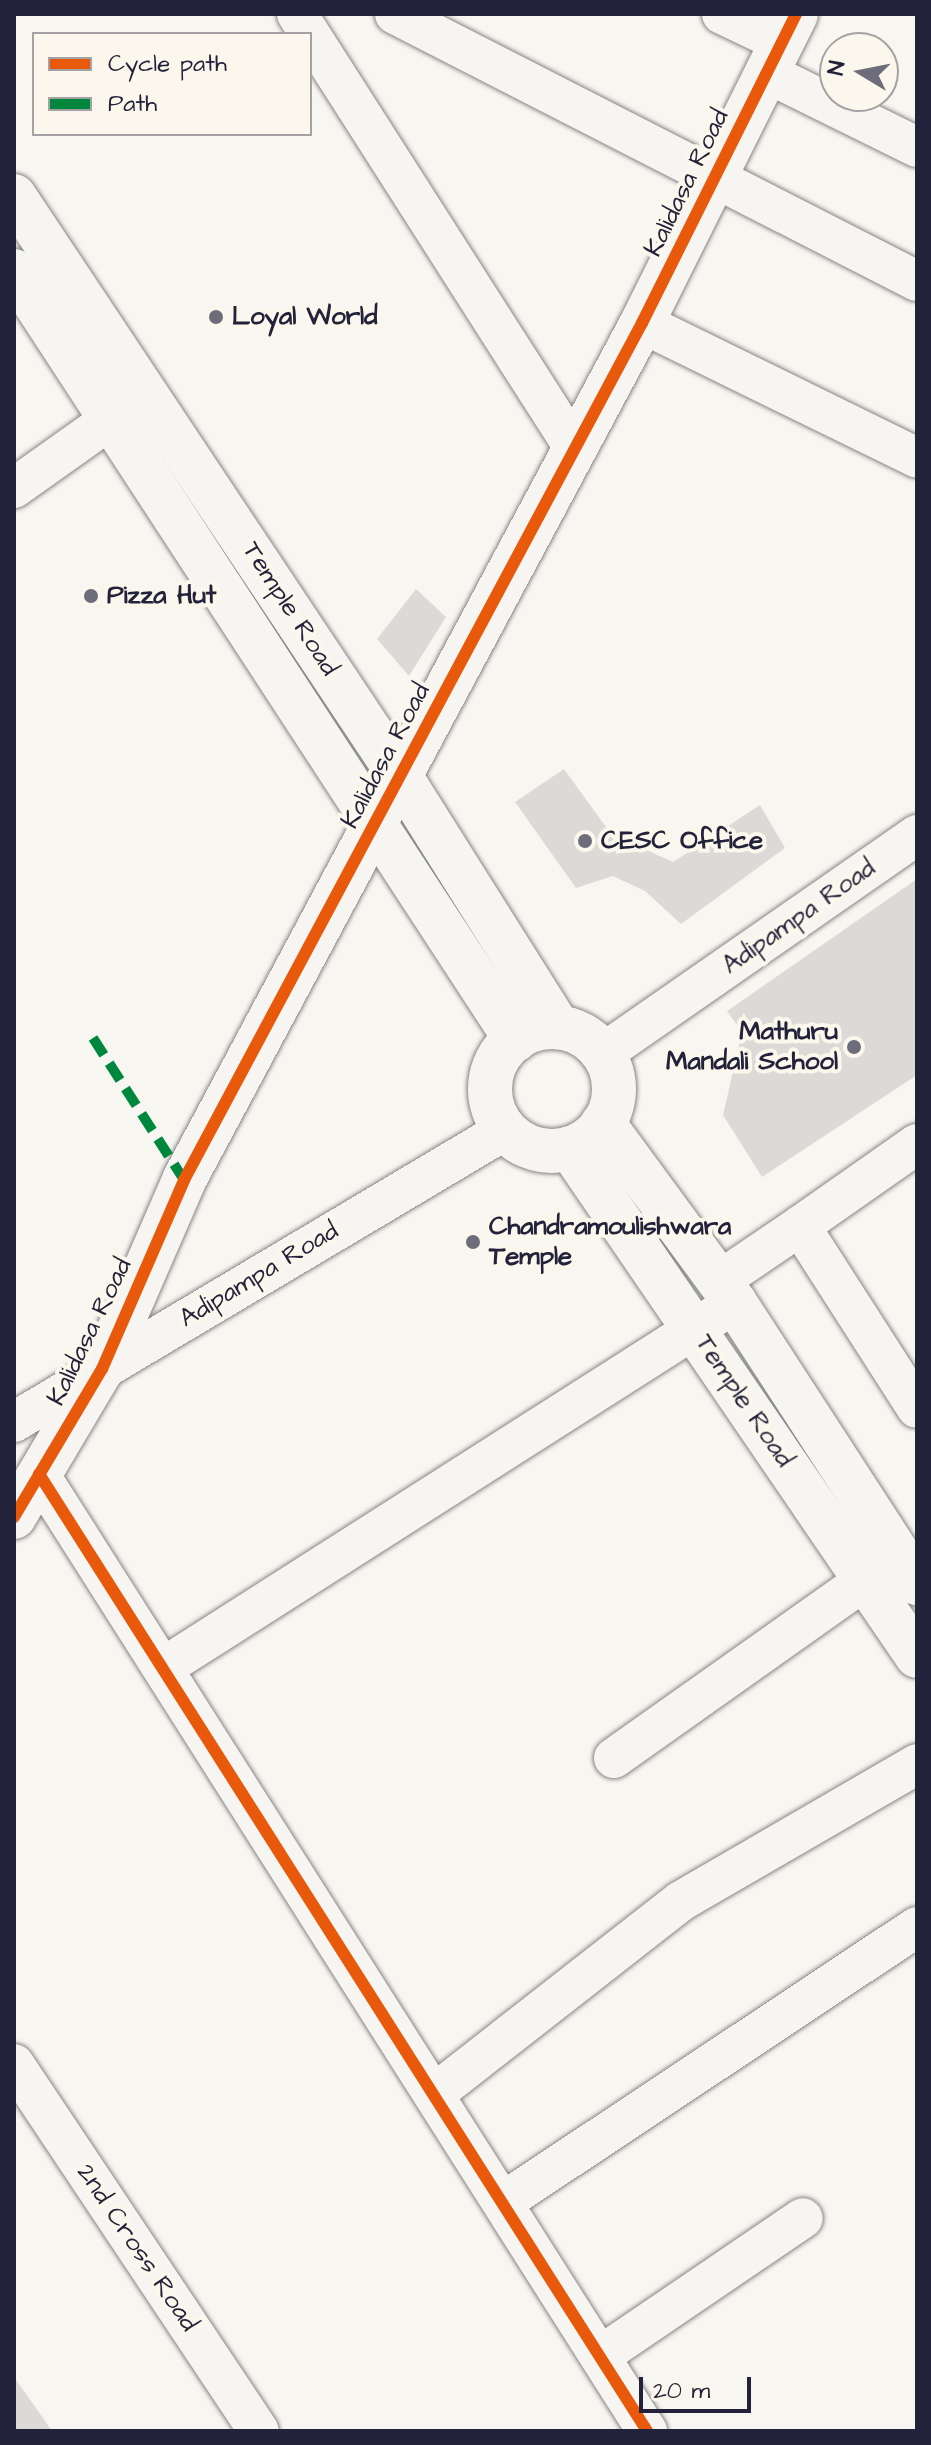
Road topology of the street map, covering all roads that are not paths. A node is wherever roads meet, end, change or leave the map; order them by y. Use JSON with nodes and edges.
{"nodes":[{"id":1,"x":297,"y":14,"type":"edge"},
{"id":2,"x":395,"y":14,"type":"edge"},
{"id":3,"x":722,"y":14,"type":"edge"},
{"id":4,"x":309,"y":32,"type":"edge"},
{"id":5,"x":312,"y":37,"type":"edge"},
{"id":6,"x":781,"y":43,"type":"edge"},
{"id":7,"x":917,"y":147,"type":"edge"},
{"id":8,"x":713,"y":181,"type":"junction"},
{"id":9,"x":14,"y":196,"type":"edge"},
{"id":10,"x":14,"y":271,"type":"edge"},
{"id":11,"x":917,"y":281,"type":"edge"},
{"id":12,"x":642,"y":323,"type":"junction"},
{"id":13,"x":131,"y":405,"type":"junction"},
{"id":14,"x":575,"y":449,"type":"junction"},
{"id":15,"x":917,"y":458,"type":"edge"},
{"id":16,"x":14,"y":488,"type":"edge"},
{"id":17,"x":400,"y":776,"type":"junction"},
{"id":18,"x":376,"y":822,"type":"junction"},
{"id":19,"x":917,"y":835,"type":"edge"},
{"id":20,"x":558,"y":1027,"type":"junction"},
{"id":21,"x":516,"y":1040,"type":"junction"},
{"id":22,"x":602,"y":1054,"type":"junction"},
{"id":23,"x":505,"y":1130,"type":"junction"},
{"id":24,"x":586,"y":1135,"type":"junction"},
{"id":25,"x":912,"y":1153,"type":"edge"},
{"id":26,"x":800,"y":1226,"type":"junction"},
{"id":27,"x":727,"y":1292,"type":"junction"},
{"id":28,"x":693,"y":1326,"type":"junction"},
{"id":29,"x":902,"y":1365,"type":"edge"},
{"id":30,"x":102,"y":1369,"type":"junction"},
{"id":31,"x":917,"y":1408,"type":"edge"},
{"id":32,"x":14,"y":1422,"type":"edge"},
{"id":33,"x":39,"y":1474,"type":"junction"},
{"id":34,"x":14,"y":1517,"type":"edge"},
{"id":35,"x":865,"y":1580,"type":"junction"},
{"id":36,"x":917,"y":1583,"type":"edge"},
{"id":37,"x":917,"y":1656,"type":"edge"},
{"id":38,"x":164,"y":1667,"type":"junction"},
{"id":39,"x":614,"y":1758,"type":"dead end"},
{"id":40,"x":917,"y":1764,"type":"edge"},
{"id":41,"x":917,"y":1927,"type":"edge"},
{"id":42,"x":14,"y":2064,"type":"edge"},
{"id":43,"x":434,"y":2094,"type":"junction"},
{"id":44,"x":503,"y":2202,"type":"junction"},
{"id":45,"x":803,"y":2218,"type":"dead end"},
{"id":46,"x":600,"y":2356,"type":"junction"},
{"id":47,"x":259,"y":2431,"type":"edge"},
{"id":48,"x":647,"y":2431,"type":"edge"}],
"edges":[{"from":1,"to":4,"type":"street"},
{"from":2,"to":8,"type":"street"},
{"from":3,"to":6,"type":"street"},
{"from":5,"to":14,"type":"street"},
{"from":6,"to":7,"type":"street"},
{"from":6,"to":8,"type":"street","name":"Kalidasa Road"},
{"from":8,"to":11,"type":"street"},
{"from":8,"to":12,"type":"street","name":"Kalidasa Road"},
{"from":9,"to":13,"type":"street","name":"Temple Road"},
{"from":10,"to":13,"type":"street","name":"Temple Road"},
{"from":12,"to":14,"type":"street","name":"Kalidasa Road"},
{"from":12,"to":15,"type":"street"},
{"from":13,"to":16,"type":"street"},
{"from":13,"to":17,"type":"street","name":"Temple Road"},
{"from":13,"to":18,"type":"street","name":"Temple Road"},
{"from":14,"to":17,"type":"street","name":"Kalidasa Road"},
{"from":17,"to":18,"type":"street","name":"Kalidasa Road"},
{"from":17,"to":20,"type":"street","name":"Temple Road"},
{"from":18,"to":21,"type":"street","name":"Temple Road"},
{"from":18,"to":30,"type":"street","name":"Kalidasa Road"},
{"from":19,"to":22,"type":"street","name":"Adipampa Road"},
{"from":20,"to":21,"type":"street"},
{"from":20,"to":22,"type":"street"},
{"from":21,"to":23,"type":"street"},
{"from":22,"to":24,"type":"street"},
{"from":23,"to":24,"type":"street"},
{"from":23,"to":30,"type":"street","name":"Adipampa Road"},
{"from":24,"to":27,"type":"street","name":"Temple Road"},
{"from":24,"to":28,"type":"street","name":"Temple Road"},
{"from":25,"to":26,"type":"street"},
{"from":26,"to":27,"type":"street"},
{"from":26,"to":29,"type":"street"},
{"from":27,"to":28,"type":"street"},
{"from":27,"to":36,"type":"street","name":"Temple Road"},
{"from":28,"to":35,"type":"street","name":"Temple Road"},
{"from":28,"to":38,"type":"street"},
{"from":29,"to":31,"type":"street"},
{"from":30,"to":32,"type":"street","name":"Adipampa Road"},
{"from":30,"to":33,"type":"street","name":"Kalidasa Road"},
{"from":33,"to":34,"type":"street","name":"Kalidasa Road"},
{"from":33,"to":38,"type":"street"},
{"from":35,"to":37,"type":"street","name":"Temple Road"},
{"from":35,"to":39,"type":"street"},
{"from":38,"to":43,"type":"street"},
{"from":40,"to":43,"type":"street"},
{"from":41,"to":44,"type":"street"},
{"from":42,"to":47,"type":"street","name":"2nd Cross Road"},
{"from":43,"to":44,"type":"street"},
{"from":44,"to":46,"type":"street"},
{"from":45,"to":46,"type":"street"},
{"from":46,"to":48,"type":"street"}]}
